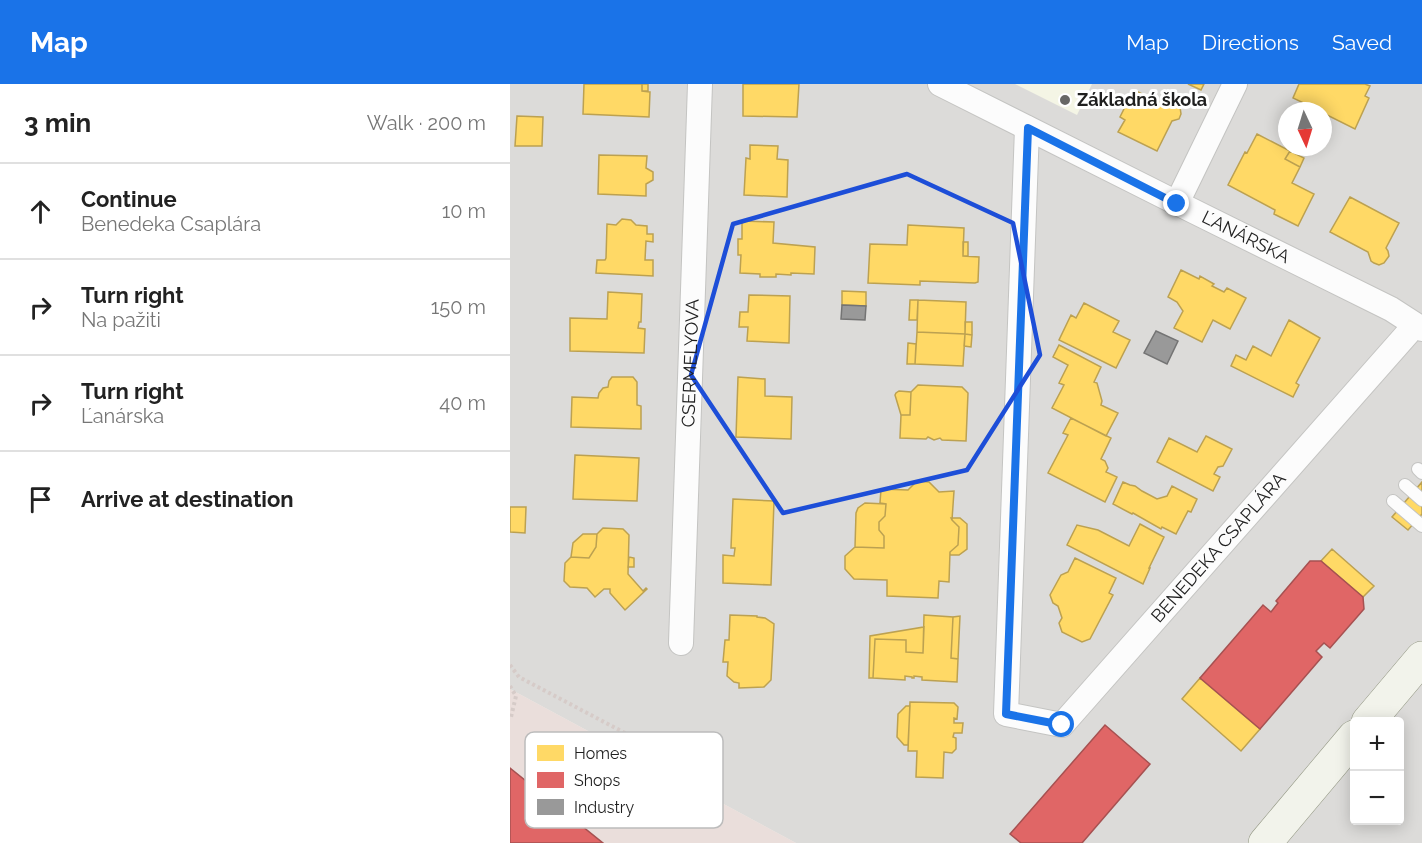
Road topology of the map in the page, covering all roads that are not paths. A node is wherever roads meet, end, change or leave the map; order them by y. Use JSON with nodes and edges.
{"nodes":[{"id":1,"x":700,"y":84,"type":"edge"},
{"id":2,"x":940,"y":84,"type":"edge"},
{"id":3,"x":1235,"y":84,"type":"edge"},
{"id":4,"x":1028,"y":128,"type":"junction"},
{"id":5,"x":1177,"y":204,"type":"junction"},
{"id":6,"x":1418,"y":327,"type":"edge"},
{"id":7,"x":1405,"y":485,"type":"dead end"},
{"id":8,"x":1422,"y":500,"type":"edge"},
{"id":9,"x":1393,"y":501,"type":"dead end"},
{"id":10,"x":1422,"y":526,"type":"edge"},
{"id":11,"x":681,"y":643,"type":"dead end"},
{"id":12,"x":1422,"y":658,"type":"edge"},
{"id":13,"x":1372,"y":717,"type":"edge"},
{"id":14,"x":1350,"y":742,"type":"edge"},
{"id":15,"x":1265,"y":843,"type":"edge"}],
"edges":[{"from":1,"to":11,"type":"street","name":"CSERMELYOVA"},
{"from":2,"to":4,"type":"street","name":"ĽANÁRSKA"},
{"from":3,"to":5,"type":"street"},
{"from":4,"to":5,"type":"street","name":"ĽANÁRSKA"},
{"from":4,"to":6,"type":"street","name":"BENEDEKA CSAPLÁRA"},
{"from":5,"to":6,"type":"street","name":"ĽANÁRSKA"},
{"from":7,"to":8,"type":"lane"},
{"from":9,"to":10,"type":"lane"},
{"from":12,"to":13,"type":"main road"},
{"from":14,"to":15,"type":"main road"}]}
